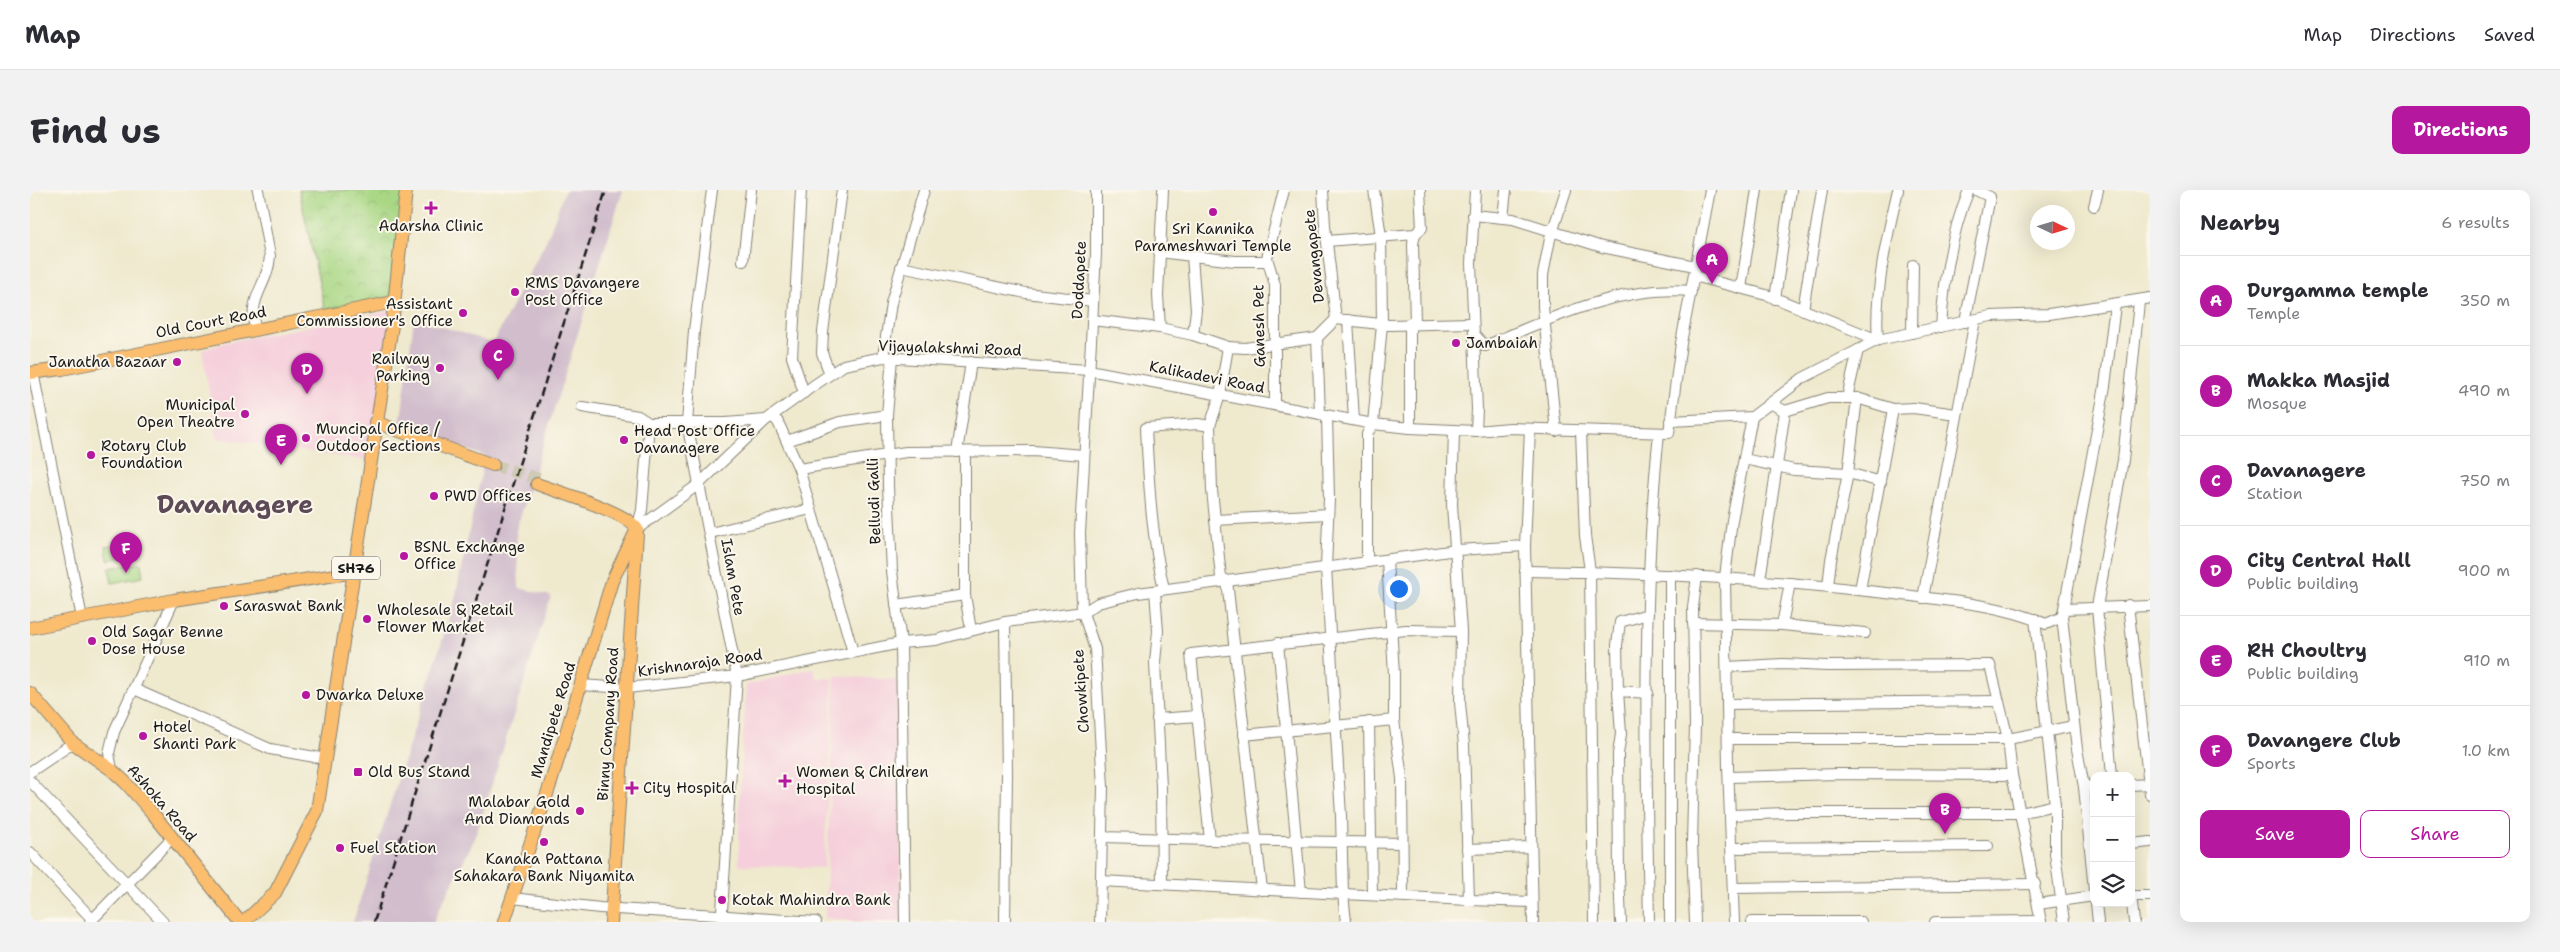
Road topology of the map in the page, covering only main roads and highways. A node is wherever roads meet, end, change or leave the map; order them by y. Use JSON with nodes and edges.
{"nodes":[{"id":1,"x":406,"y":190,"type":"edge"},
{"id":2,"x":394,"y":302,"type":"junction"},
{"id":3,"x":32,"y":372,"type":"edge"},
{"id":4,"x":375,"y":424,"type":"junction"},
{"id":5,"x":492,"y":467,"type":"tunnel mouth"},
{"id":6,"x":538,"y":482,"type":"tunnel mouth"},
{"id":7,"x":639,"y":527,"type":"junction"},
{"id":8,"x":355,"y":572,"type":"junction"},
{"id":9,"x":30,"y":628,"type":"edge"},
{"id":10,"x":30,"y":693,"type":"edge"},
{"id":11,"x":242,"y":922,"type":"edge"},
{"id":12,"x":504,"y":922,"type":"edge"},
{"id":13,"x":611,"y":922,"type":"edge"}],
"edges":[{"from":1,"to":2,"type":"main road","number":"SH76"},
{"from":2,"to":3,"type":"main road","name":"Old Court Road"},
{"from":2,"to":4,"type":"main road","number":"SH76"},
{"from":4,"to":5,"type":"main road"},
{"from":4,"to":8,"type":"main road","number":"SH76"},
{"from":6,"to":7,"type":"main road"},
{"from":7,"to":12,"type":"main road","name":"Mandipete Road"},
{"from":7,"to":13,"type":"main road","name":"Binny Company Road"},
{"from":8,"to":9,"type":"main road"},
{"from":8,"to":11,"type":"main road","number":"SH76"},
{"from":10,"to":11,"type":"main road","name":"Ashoka Road"}]}
